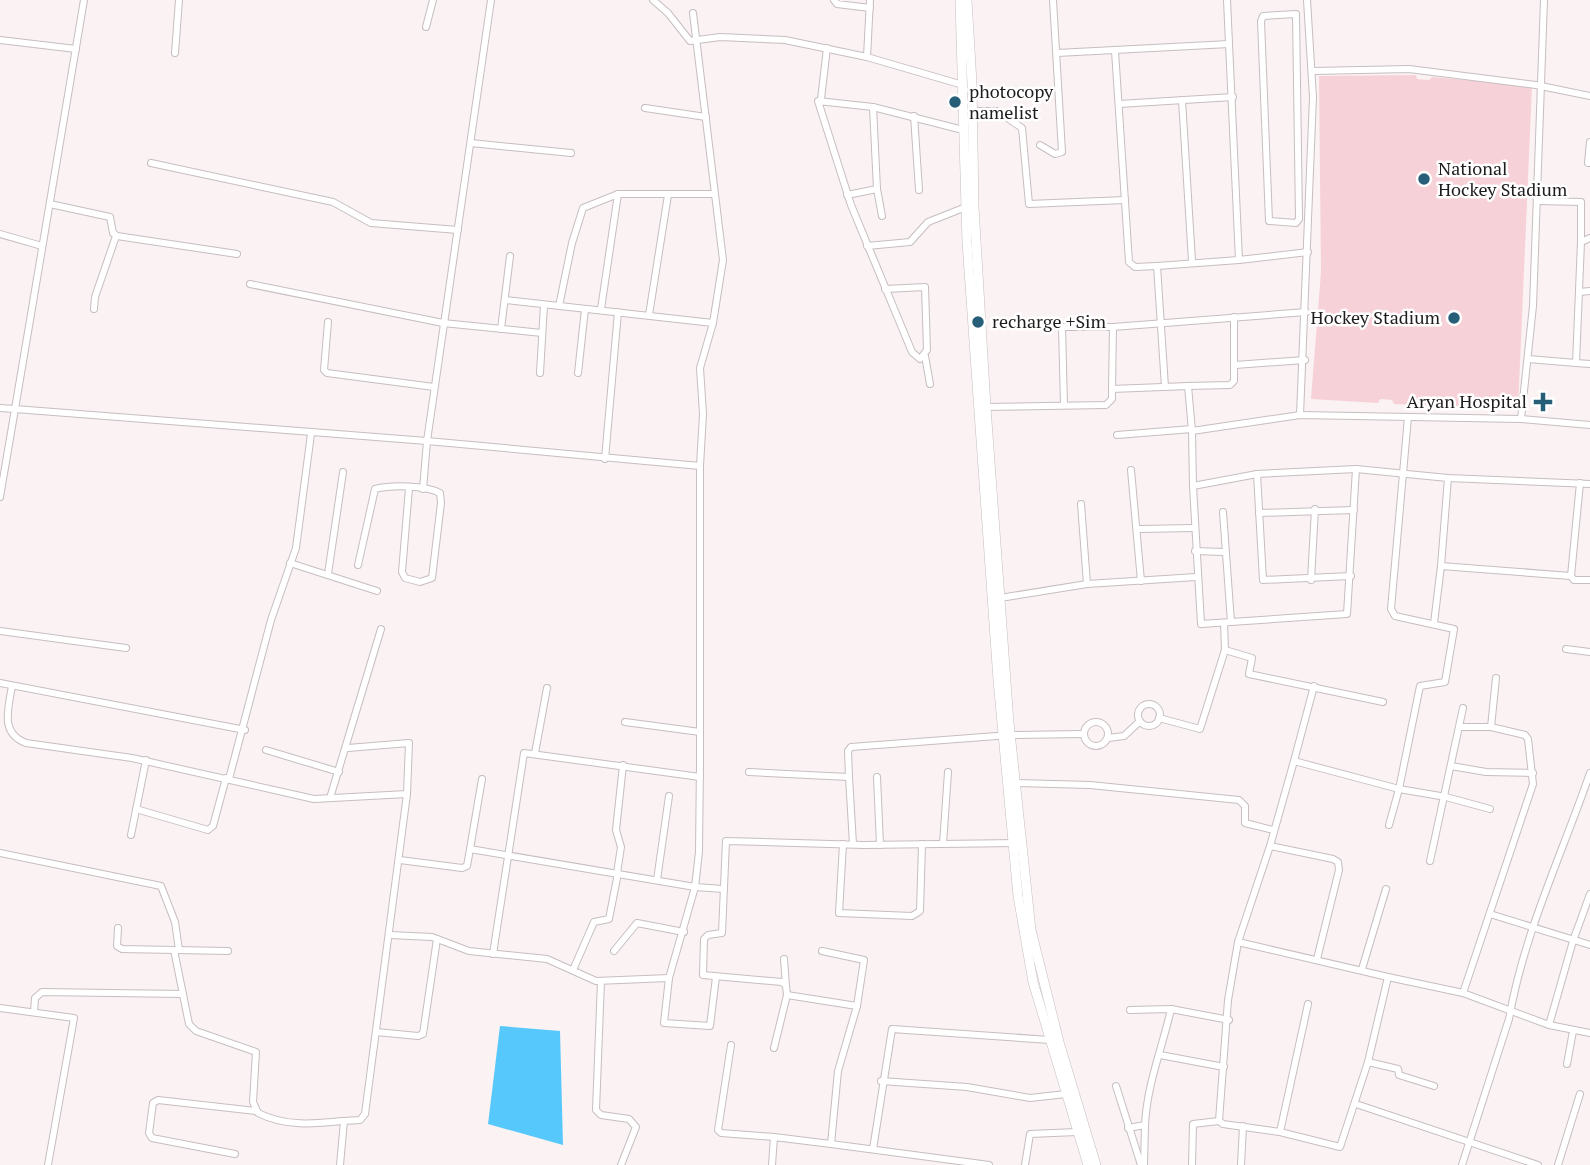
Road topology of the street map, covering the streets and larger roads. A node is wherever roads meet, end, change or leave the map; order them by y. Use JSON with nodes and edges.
{"nodes":[{"id":1,"x":84,"y":0,"type":"edge"},
{"id":2,"x":180,"y":0,"type":"edge"},
{"id":3,"x":433,"y":0,"type":"edge"},
{"id":4,"x":491,"y":0,"type":"edge"},
{"id":5,"x":653,"y":0,"type":"edge"},
{"id":6,"x":834,"y":0,"type":"edge"},
{"id":7,"x":960,"y":0,"type":"edge"},
{"id":8,"x":967,"y":0,"type":"edge"},
{"id":9,"x":1053,"y":0,"type":"edge"},
{"id":10,"x":1227,"y":0,"type":"edge"},
{"id":11,"x":1307,"y":0,"type":"edge"},
{"id":12,"x":1544,"y":0,"type":"edge"},
{"id":13,"x":870,"y":4,"type":"edge"},
{"id":14,"x":693,"y":13,"type":"dead end"},
{"id":15,"x":426,"y":27,"type":"dead end"},
{"id":16,"x":0,"y":40,"type":"edge"},
{"id":17,"x":695,"y":41,"type":"junction"},
{"id":18,"x":1229,"y":44,"type":"junction"},
{"id":19,"x":827,"y":48,"type":"junction"},
{"id":20,"x":76,"y":49,"type":"junction"},
{"id":21,"x":1115,"y":51,"type":"junction"},
{"id":22,"x":175,"y":53,"type":"dead end"},
{"id":23,"x":1057,"y":53,"type":"junction"},
{"id":24,"x":867,"y":57,"type":"junction"},
{"id":25,"x":1312,"y":71,"type":"junction"},
{"id":26,"x":963,"y":85,"type":"junction"},
{"id":27,"x":1299,"y":85,"type":"junction"},
{"id":28,"x":1312,"y":85,"type":"junction"},
{"id":29,"x":1541,"y":88,"type":"junction"},
{"id":30,"x":1590,"y":96,"type":"edge"},
{"id":31,"x":1233,"y":97,"type":"junction"},
{"id":32,"x":821,"y":99,"type":"junction"},
{"id":33,"x":1182,"y":100,"type":"junction"},
{"id":34,"x":1119,"y":104,"type":"junction"},
{"id":35,"x":873,"y":107,"type":"junction"},
{"id":36,"x":645,"y":108,"type":"dead end"},
{"id":37,"x":973,"y":111,"type":"junction"},
{"id":38,"x":914,"y":116,"type":"junction"},
{"id":39,"x":706,"y":117,"type":"junction"},
{"id":40,"x":963,"y":130,"type":"junction"},
{"id":41,"x":1590,"y":142,"type":"edge"},
{"id":42,"x":471,"y":143,"type":"junction"},
{"id":43,"x":1040,"y":145,"type":"dead end"},
{"id":44,"x":572,"y":153,"type":"dead end"},
{"id":45,"x":151,"y":163,"type":"dead end"},
{"id":46,"x":1588,"y":163,"type":"dead end"},
{"id":47,"x":877,"y":189,"type":"junction"},
{"id":48,"x":919,"y":190,"type":"dead end"},
{"id":49,"x":618,"y":194,"type":"junction"},
{"id":50,"x":713,"y":194,"type":"junction"},
{"id":51,"x":668,"y":195,"type":"junction"},
{"id":52,"x":847,"y":195,"type":"junction"},
{"id":53,"x":1125,"y":200,"type":"junction"},
{"id":54,"x":1537,"y":201,"type":"junction"},
{"id":55,"x":50,"y":204,"type":"junction"},
{"id":56,"x":966,"y":207,"type":"junction"},
{"id":57,"x":883,"y":216,"type":"dead end"},
{"id":58,"x":458,"y":230,"type":"junction"},
{"id":59,"x":0,"y":234,"type":"edge"},
{"id":60,"x":116,"y":236,"type":"junction"},
{"id":61,"x":1590,"y":238,"type":"edge"},
{"id":62,"x":1581,"y":242,"type":"junction"},
{"id":63,"x":42,"y":246,"type":"junction"},
{"id":64,"x":867,"y":246,"type":"junction"},
{"id":65,"x":1308,"y":253,"type":"junction"},
{"id":66,"x":237,"y":254,"type":"dead end"},
{"id":67,"x":510,"y":256,"type":"dead end"},
{"id":68,"x":1239,"y":260,"type":"junction"},
{"id":69,"x":1192,"y":261,"type":"junction"},
{"id":70,"x":1157,"y":266,"type":"junction"},
{"id":71,"x":250,"y":284,"type":"dead end"},
{"id":72,"x":885,"y":289,"type":"junction"},
{"id":73,"x":1590,"y":291,"type":"edge"},
{"id":74,"x":1579,"y":292,"type":"junction"},
{"id":75,"x":505,"y":300,"type":"junction"},
{"id":76,"x":544,"y":304,"type":"junction"},
{"id":77,"x":559,"y":306,"type":"junction"},
{"id":78,"x":94,"y":309,"type":"dead end"},
{"id":79,"x":585,"y":309,"type":"junction"},
{"id":80,"x":601,"y":309,"type":"junction"},
{"id":81,"x":618,"y":312,"type":"junction"},
{"id":82,"x":1306,"y":312,"type":"junction"},
{"id":83,"x":649,"y":315,"type":"junction"},
{"id":84,"x":1234,"y":317,"type":"junction"},
{"id":85,"x":1162,"y":321,"type":"junction"},
{"id":86,"x":328,"y":322,"type":"dead end"},
{"id":87,"x":443,"y":323,"type":"junction"},
{"id":88,"x":713,"y":323,"type":"junction"},
{"id":89,"x":1113,"y":327,"type":"junction"},
{"id":90,"x":501,"y":329,"type":"junction"},
{"id":91,"x":542,"y":333,"type":"junction"},
{"id":92,"x":925,"y":356,"type":"junction"},
{"id":93,"x":1528,"y":359,"type":"junction"},
{"id":94,"x":1305,"y":360,"type":"junction"},
{"id":95,"x":1576,"y":363,"type":"junction"},
{"id":96,"x":1590,"y":364,"type":"edge"},
{"id":97,"x":1235,"y":365,"type":"junction"},
{"id":98,"x":540,"y":373,"type":"dead end"},
{"id":99,"x":578,"y":373,"type":"dead end"},
{"id":100,"x":930,"y":384,"type":"dead end"},
{"id":101,"x":1188,"y":386,"type":"junction"},
{"id":102,"x":434,"y":387,"type":"junction"},
{"id":103,"x":1165,"y":387,"type":"junction"},
{"id":104,"x":1112,"y":389,"type":"junction"},
{"id":105,"x":1064,"y":405,"type":"junction"},
{"id":106,"x":986,"y":407,"type":"junction"},
{"id":107,"x":0,"y":408,"type":"edge"},
{"id":108,"x":15,"y":409,"type":"junction"},
{"id":109,"x":1300,"y":415,"type":"junction"},
{"id":110,"x":1408,"y":417,"type":"junction"},
{"id":111,"x":1521,"y":419,"type":"junction"},
{"id":112,"x":1590,"y":425,"type":"edge"},
{"id":113,"x":1192,"y":430,"type":"junction"},
{"id":114,"x":310,"y":434,"type":"junction"},
{"id":115,"x":1117,"y":435,"type":"dead end"},
{"id":116,"x":427,"y":441,"type":"junction"},
{"id":117,"x":605,"y":459,"type":"junction"},
{"id":118,"x":700,"y":466,"type":"junction"},
{"id":119,"x":1356,"y":469,"type":"junction"},
{"id":120,"x":1131,"y":470,"type":"dead end"},
{"id":121,"x":343,"y":472,"type":"dead end"},
{"id":122,"x":1405,"y":472,"type":"junction"},
{"id":123,"x":1257,"y":474,"type":"junction"},
{"id":124,"x":1448,"y":478,"type":"junction"},
{"id":125,"x":1580,"y":483,"type":"junction"},
{"id":126,"x":1590,"y":484,"type":"edge"},
{"id":127,"x":1193,"y":486,"type":"junction"},
{"id":128,"x":409,"y":488,"type":"junction"},
{"id":129,"x":423,"y":489,"type":"junction"},
{"id":130,"x":0,"y":497,"type":"edge"},
{"id":131,"x":1081,"y":504,"type":"dead end"},
{"id":132,"x":1315,"y":509,"type":"junction"},
{"id":133,"x":1354,"y":510,"type":"junction"},
{"id":134,"x":1223,"y":512,"type":"dead end"},
{"id":135,"x":1259,"y":513,"type":"junction"},
{"id":136,"x":1193,"y":528,"type":"junction"},
{"id":137,"x":1139,"y":529,"type":"junction"},
{"id":138,"x":1195,"y":551,"type":"junction"},
{"id":139,"x":1224,"y":552,"type":"junction"},
{"id":140,"x":290,"y":563,"type":"junction"},
{"id":141,"x":358,"y":565,"type":"dead end"},
{"id":142,"x":1441,"y":566,"type":"junction"},
{"id":143,"x":328,"y":574,"type":"junction"},
{"id":144,"x":1351,"y":576,"type":"junction"},
{"id":145,"x":1571,"y":576,"type":"junction"},
{"id":146,"x":1196,"y":577,"type":"junction"},
{"id":147,"x":1311,"y":580,"type":"junction"},
{"id":148,"x":1590,"y":580,"type":"edge"},
{"id":149,"x":1141,"y":581,"type":"junction"},
{"id":150,"x":1087,"y":584,"type":"junction"},
{"id":151,"x":377,"y":591,"type":"dead end"},
{"id":152,"x":1000,"y":598,"type":"junction"},
{"id":153,"x":1228,"y":623,"type":"junction"},
{"id":154,"x":1434,"y":623,"type":"junction"},
{"id":155,"x":381,"y":629,"type":"dead end"},
{"id":156,"x":0,"y":631,"type":"edge"},
{"id":157,"x":126,"y":648,"type":"dead end"},
{"id":158,"x":1566,"y":649,"type":"dead end"},
{"id":159,"x":1225,"y":650,"type":"junction"},
{"id":160,"x":1590,"y":652,"type":"edge"},
{"id":161,"x":1496,"y":678,"type":"dead end"},
{"id":162,"x":0,"y":683,"type":"edge"},
{"id":163,"x":12,"y":686,"type":"junction"},
{"id":164,"x":1314,"y":686,"type":"junction"},
{"id":165,"x":547,"y":688,"type":"dead end"},
{"id":166,"x":1383,"y":702,"type":"dead end"},
{"id":167,"x":1463,"y":708,"type":"dead end"},
{"id":168,"x":1159,"y":719,"type":"junction"},
{"id":169,"x":1140,"y":721,"type":"junction"},
{"id":170,"x":625,"y":722,"type":"dead end"},
{"id":171,"x":1460,"y":727,"type":"junction"},
{"id":172,"x":1492,"y":727,"type":"junction"},
{"id":173,"x":244,"y":730,"type":"junction"},
{"id":174,"x":700,"y":732,"type":"junction"},
{"id":175,"x":1083,"y":734,"type":"junction"},
{"id":176,"x":1007,"y":735,"type":"junction"},
{"id":177,"x":1108,"y":738,"type":"junction"},
{"id":178,"x":348,"y":748,"type":"junction"},
{"id":179,"x":266,"y":750,"type":"dead end"},
{"id":180,"x":535,"y":753,"type":"junction"},
{"id":181,"x":146,"y":760,"type":"junction"},
{"id":182,"x":1294,"y":761,"type":"junction"},
{"id":183,"x":622,"y":765,"type":"junction"},
{"id":184,"x":1451,"y":766,"type":"junction"},
{"id":185,"x":339,"y":772,"type":"junction"},
{"id":186,"x":749,"y":772,"type":"dead end"},
{"id":187,"x":948,"y":772,"type":"dead end"},
{"id":188,"x":1534,"y":772,"type":"junction"},
{"id":189,"x":1590,"y":773,"type":"edge"},
{"id":190,"x":700,"y":777,"type":"junction"},
{"id":191,"x":849,"y":777,"type":"junction"},
{"id":192,"x":877,"y":777,"type":"dead end"},
{"id":193,"x":228,"y":779,"type":"junction"},
{"id":194,"x":482,"y":779,"type":"dead end"},
{"id":195,"x":1016,"y":783,"type":"junction"},
{"id":196,"x":1398,"y":789,"type":"junction"},
{"id":197,"x":407,"y":794,"type":"junction"},
{"id":198,"x":669,"y":796,"type":"dead end"},
{"id":199,"x":1446,"y":797,"type":"junction"},
{"id":200,"x":330,"y":798,"type":"junction"},
{"id":201,"x":136,"y":809,"type":"junction"},
{"id":202,"x":1490,"y":810,"type":"dead end"},
{"id":203,"x":1389,"y":825,"type":"dead end"},
{"id":204,"x":1273,"y":830,"type":"junction"},
{"id":205,"x":131,"y":835,"type":"dead end"},
{"id":206,"x":1019,"y":843,"type":"junction"},
{"id":207,"x":843,"y":844,"type":"junction"},
{"id":208,"x":853,"y":844,"type":"junction"},
{"id":209,"x":922,"y":844,"type":"junction"},
{"id":210,"x":943,"y":844,"type":"junction"},
{"id":211,"x":880,"y":845,"type":"junction"},
{"id":212,"x":1270,"y":846,"type":"junction"},
{"id":213,"x":470,"y":849,"type":"junction"},
{"id":214,"x":0,"y":853,"type":"edge"},
{"id":215,"x":510,"y":856,"type":"junction"},
{"id":216,"x":400,"y":860,"type":"junction"},
{"id":217,"x":1430,"y":861,"type":"dead end"},
{"id":218,"x":617,"y":873,"type":"junction"},
{"id":219,"x":657,"y":880,"type":"junction"},
{"id":220,"x":695,"y":887,"type":"junction"},
{"id":221,"x":724,"y":889,"type":"junction"},
{"id":222,"x":1387,"y":889,"type":"dead end"},
{"id":223,"x":1590,"y":894,"type":"edge"},
{"id":224,"x":1490,"y":914,"type":"junction"},
{"id":225,"x":1534,"y":926,"type":"junction"},
{"id":226,"x":118,"y":928,"type":"dead end"},
{"id":227,"x":684,"y":932,"type":"junction"},
{"id":228,"x":390,"y":935,"type":"junction"},
{"id":229,"x":437,"y":939,"type":"junction"},
{"id":230,"x":1573,"y":940,"type":"junction"},
{"id":231,"x":1238,"y":942,"type":"junction"},
{"id":232,"x":1590,"y":946,"type":"edge"},
{"id":233,"x":177,"y":950,"type":"junction"},
{"id":234,"x":228,"y":951,"type":"dead end"},
{"id":235,"x":614,"y":951,"type":"dead end"},
{"id":236,"x":822,"y":951,"type":"dead end"},
{"id":237,"x":493,"y":954,"type":"junction"},
{"id":238,"x":784,"y":959,"type":"dead end"},
{"id":239,"x":1317,"y":959,"type":"junction"},
{"id":240,"x":1362,"y":969,"type":"junction"},
{"id":241,"x":573,"y":970,"type":"junction"},
{"id":242,"x":716,"y":977,"type":"junction"},
{"id":243,"x":1388,"y":977,"type":"junction"},
{"id":244,"x":669,"y":978,"type":"junction"},
{"id":245,"x":601,"y":981,"type":"junction"},
{"id":246,"x":786,"y":986,"type":"junction"},
{"id":247,"x":183,"y":993,"type":"junction"},
{"id":248,"x":1464,"y":993,"type":"junction"},
{"id":249,"x":787,"y":995,"type":"junction"},
{"id":250,"x":1308,"y":1004,"type":"dead end"},
{"id":251,"x":857,"y":1006,"type":"junction"},
{"id":252,"x":0,"y":1008,"type":"edge"},
{"id":253,"x":1171,"y":1009,"type":"junction"},
{"id":254,"x":1511,"y":1009,"type":"junction"},
{"id":255,"x":1130,"y":1010,"type":"dead end"},
{"id":256,"x":34,"y":1012,"type":"junction"},
{"id":257,"x":1229,"y":1020,"type":"junction"},
{"id":258,"x":1549,"y":1025,"type":"junction"},
{"id":259,"x":1573,"y":1031,"type":"junction"},
{"id":260,"x":376,"y":1032,"type":"junction"},
{"id":261,"x":1590,"y":1033,"type":"edge"},
{"id":262,"x":1050,"y":1040,"type":"junction"},
{"id":263,"x":731,"y":1045,"type":"dead end"},
{"id":264,"x":774,"y":1048,"type":"dead end"},
{"id":265,"x":1160,"y":1055,"type":"junction"},
{"id":266,"x":1368,"y":1062,"type":"junction"},
{"id":267,"x":1567,"y":1065,"type":"dead end"},
{"id":268,"x":1224,"y":1067,"type":"junction"},
{"id":269,"x":881,"y":1081,"type":"junction"},
{"id":270,"x":1116,"y":1086,"type":"dead end"},
{"id":271,"x":1434,"y":1086,"type":"dead end"},
{"id":272,"x":1066,"y":1094,"type":"junction"},
{"id":273,"x":1580,"y":1094,"type":"dead end"},
{"id":274,"x":1356,"y":1104,"type":"junction"},
{"id":275,"x":256,"y":1111,"type":"junction"},
{"id":276,"x":344,"y":1121,"type":"junction"},
{"id":277,"x":1219,"y":1121,"type":"junction"},
{"id":278,"x":1145,"y":1125,"type":"junction"},
{"id":279,"x":1243,"y":1126,"type":"junction"},
{"id":280,"x":1128,"y":1128,"type":"junction"},
{"id":281,"x":1077,"y":1132,"type":"junction"},
{"id":282,"x":1280,"y":1132,"type":"junction"},
{"id":283,"x":774,"y":1137,"type":"junction"},
{"id":284,"x":1469,"y":1143,"type":"junction"},
{"id":285,"x":831,"y":1144,"type":"junction"},
{"id":286,"x":873,"y":1149,"type":"junction"},
{"id":287,"x":235,"y":1154,"type":"dead end"},
{"id":288,"x":1511,"y":1156,"type":"junction"},
{"id":289,"x":978,"y":1164,"type":"edge"},
{"id":290,"x":48,"y":1165,"type":"edge"},
{"id":291,"x":340,"y":1165,"type":"edge"},
{"id":292,"x":621,"y":1165,"type":"edge"},
{"id":293,"x":772,"y":1165,"type":"edge"},
{"id":294,"x":989,"y":1165,"type":"edge"},
{"id":295,"x":1024,"y":1165,"type":"edge"},
{"id":296,"x":1088,"y":1165,"type":"edge"},
{"id":297,"x":1096,"y":1165,"type":"edge"},
{"id":298,"x":1143,"y":1165,"type":"edge"},
{"id":299,"x":1192,"y":1165,"type":"edge"},
{"id":300,"x":1241,"y":1165,"type":"edge"},
{"id":301,"x":1462,"y":1165,"type":"edge"},
{"id":302,"x":1508,"y":1165,"type":"edge"},
{"id":303,"x":1538,"y":1165,"type":"edge"},
{"id":304,"x":1558,"y":1165,"type":"edge"}],
"edges":[{"from":1,"to":20,"type":"street"},
{"from":2,"to":22,"type":"street"},
{"from":3,"to":15,"type":"street"},
{"from":4,"to":42,"type":"street"},
{"from":5,"to":17,"type":"street"},
{"from":6,"to":13,"type":"street"},
{"from":7,"to":26,"type":"street"},
{"from":8,"to":37,"type":"street"},
{"from":9,"to":23,"type":"street"},
{"from":10,"to":18,"type":"street"},
{"from":11,"to":25,"type":"street"},
{"from":12,"to":29,"type":"street"},
{"from":13,"to":24,"type":"street"},
{"from":14,"to":17,"type":"street"},
{"from":16,"to":20,"type":"street"},
{"from":17,"to":19,"type":"street"},
{"from":17,"to":39,"type":"street"},
{"from":18,"to":21,"type":"street"},
{"from":18,"to":31,"type":"street"},
{"from":19,"to":24,"type":"street"},
{"from":19,"to":32,"type":"street"},
{"from":20,"to":55,"type":"street"},
{"from":21,"to":23,"type":"street"},
{"from":21,"to":34,"type":"street"},
{"from":23,"to":43,"type":"street"},
{"from":24,"to":26,"type":"street"},
{"from":25,"to":28,"type":"street"},
{"from":25,"to":29,"type":"street"},
{"from":26,"to":40,"type":"street"},
{"from":27,"to":27,"type":"street"},
{"from":27,"to":28,"type":"street"},
{"from":28,"to":65,"type":"street"},
{"from":29,"to":30,"type":"street"},
{"from":29,"to":54,"type":"street"},
{"from":31,"to":33,"type":"street"},
{"from":31,"to":68,"type":"street"},
{"from":32,"to":35,"type":"street"},
{"from":32,"to":52,"type":"street"},
{"from":33,"to":34,"type":"street"},
{"from":33,"to":69,"type":"street"},
{"from":34,"to":53,"type":"street"},
{"from":35,"to":38,"type":"street"},
{"from":35,"to":47,"type":"street"},
{"from":36,"to":39,"type":"street"},
{"from":37,"to":53,"type":"street"},
{"from":37,"to":106,"type":"street"},
{"from":38,"to":40,"type":"street"},
{"from":38,"to":48,"type":"street"},
{"from":39,"to":50,"type":"street"},
{"from":40,"to":56,"type":"street"},
{"from":41,"to":46,"type":"street"},
{"from":42,"to":44,"type":"street"},
{"from":42,"to":58,"type":"street"},
{"from":45,"to":58,"type":"street"},
{"from":47,"to":52,"type":"street"},
{"from":47,"to":57,"type":"street"},
{"from":49,"to":51,"type":"street"},
{"from":49,"to":77,"type":"street"},
{"from":49,"to":80,"type":"street"},
{"from":50,"to":51,"type":"street"},
{"from":50,"to":88,"type":"street"},
{"from":51,"to":83,"type":"street"},
{"from":52,"to":64,"type":"street"},
{"from":53,"to":70,"type":"street"},
{"from":54,"to":62,"type":"street"},
{"from":54,"to":93,"type":"street"},
{"from":55,"to":60,"type":"street"},
{"from":55,"to":63,"type":"street"},
{"from":56,"to":64,"type":"street"},
{"from":56,"to":176,"type":"street"},
{"from":58,"to":87,"type":"street"},
{"from":59,"to":63,"type":"street"},
{"from":60,"to":66,"type":"street"},
{"from":60,"to":78,"type":"street"},
{"from":61,"to":62,"type":"street"},
{"from":62,"to":74,"type":"street"},
{"from":63,"to":108,"type":"street"},
{"from":64,"to":72,"type":"street"},
{"from":65,"to":68,"type":"street"},
{"from":65,"to":82,"type":"street"},
{"from":67,"to":75,"type":"street"},
{"from":68,"to":69,"type":"street"},
{"from":69,"to":70,"type":"street"},
{"from":70,"to":85,"type":"street"},
{"from":71,"to":87,"type":"street"},
{"from":72,"to":92,"type":"street"},
{"from":72,"to":92,"type":"street"},
{"from":73,"to":74,"type":"street"},
{"from":74,"to":95,"type":"street"},
{"from":75,"to":76,"type":"street"},
{"from":75,"to":90,"type":"street"},
{"from":76,"to":77,"type":"street"},
{"from":76,"to":91,"type":"street"},
{"from":77,"to":79,"type":"street"},
{"from":79,"to":80,"type":"street"},
{"from":79,"to":99,"type":"street"},
{"from":80,"to":81,"type":"street"},
{"from":81,"to":83,"type":"street"},
{"from":81,"to":117,"type":"street"},
{"from":82,"to":84,"type":"street"},
{"from":82,"to":94,"type":"street"},
{"from":83,"to":88,"type":"street"},
{"from":84,"to":85,"type":"street"},
{"from":84,"to":97,"type":"street"},
{"from":85,"to":89,"type":"street"},
{"from":85,"to":103,"type":"street"},
{"from":86,"to":102,"type":"street"},
{"from":87,"to":90,"type":"street"},
{"from":87,"to":102,"type":"street"},
{"from":88,"to":118,"type":"street"},
{"from":89,"to":104,"type":"street"},
{"from":89,"to":105,"type":"street"},
{"from":90,"to":91,"type":"street"},
{"from":91,"to":98,"type":"street"},
{"from":92,"to":100,"type":"street"},
{"from":93,"to":95,"type":"street"},
{"from":93,"to":111,"type":"street"},
{"from":94,"to":97,"type":"street"},
{"from":94,"to":109,"type":"street"},
{"from":95,"to":96,"type":"street"},
{"from":97,"to":101,"type":"street"},
{"from":101,"to":103,"type":"street"},
{"from":101,"to":113,"type":"street"},
{"from":102,"to":116,"type":"street"},
{"from":103,"to":104,"type":"street"},
{"from":104,"to":105,"type":"street"},
{"from":105,"to":106,"type":"street"},
{"from":106,"to":152,"type":"street"},
{"from":107,"to":108,"type":"street"},
{"from":108,"to":114,"type":"street"},
{"from":108,"to":130,"type":"street"},
{"from":109,"to":110,"type":"street"},
{"from":109,"to":113,"type":"street"},
{"from":110,"to":111,"type":"street"},
{"from":110,"to":122,"type":"street"},
{"from":111,"to":112,"type":"street"},
{"from":113,"to":115,"type":"street"},
{"from":113,"to":127,"type":"street"},
{"from":114,"to":116,"type":"street"},
{"from":114,"to":140,"type":"street"},
{"from":116,"to":117,"type":"street"},
{"from":116,"to":129,"type":"street"},
{"from":117,"to":118,"type":"street"},
{"from":118,"to":174,"type":"street"},
{"from":119,"to":122,"type":"street"},
{"from":119,"to":123,"type":"street"},
{"from":119,"to":133,"type":"street"},
{"from":120,"to":137,"type":"street"},
{"from":121,"to":143,"type":"street"},
{"from":122,"to":124,"type":"street"},
{"from":122,"to":154,"type":"street"},
{"from":123,"to":127,"type":"street"},
{"from":123,"to":135,"type":"street"},
{"from":124,"to":125,"type":"street"},
{"from":124,"to":142,"type":"street"},
{"from":125,"to":126,"type":"street"},
{"from":125,"to":145,"type":"street"},
{"from":127,"to":136,"type":"street"},
{"from":128,"to":129,"type":"street"},
{"from":128,"to":129,"type":"street"},
{"from":128,"to":141,"type":"street"},
{"from":131,"to":150,"type":"street"},
{"from":132,"to":133,"type":"street"},
{"from":132,"to":135,"type":"street"},
{"from":132,"to":147,"type":"street"},
{"from":133,"to":144,"type":"street"},
{"from":134,"to":139,"type":"street"},
{"from":135,"to":147,"type":"street"},
{"from":136,"to":137,"type":"street"},
{"from":136,"to":138,"type":"street"},
{"from":137,"to":149,"type":"street"},
{"from":138,"to":139,"type":"street"},
{"from":138,"to":146,"type":"street"},
{"from":139,"to":153,"type":"street"},
{"from":140,"to":143,"type":"street"},
{"from":140,"to":173,"type":"street"},
{"from":142,"to":145,"type":"street"},
{"from":142,"to":154,"type":"street"},
{"from":143,"to":151,"type":"street"},
{"from":144,"to":147,"type":"street"},
{"from":144,"to":153,"type":"street"},
{"from":145,"to":148,"type":"street"},
{"from":146,"to":149,"type":"street"},
{"from":146,"to":153,"type":"street"},
{"from":149,"to":150,"type":"street"},
{"from":150,"to":152,"type":"street"},
{"from":152,"to":176,"type":"street"},
{"from":153,"to":159,"type":"street"},
{"from":154,"to":196,"type":"street"},
{"from":155,"to":178,"type":"street"},
{"from":156,"to":157,"type":"street"},
{"from":158,"to":160,"type":"street"},
{"from":159,"to":164,"type":"street"},
{"from":159,"to":168,"type":"street"},
{"from":161,"to":172,"type":"street"},
{"from":162,"to":163,"type":"street"},
{"from":163,"to":173,"type":"street"},
{"from":163,"to":181,"type":"street"},
{"from":164,"to":166,"type":"street"},
{"from":164,"to":182,"type":"street"},
{"from":165,"to":180,"type":"street"},
{"from":167,"to":171,"type":"street"},
{"from":168,"to":169,"type":"street"},
{"from":168,"to":169,"type":"street"},
{"from":169,"to":177,"type":"street"},
{"from":170,"to":174,"type":"street"},
{"from":171,"to":172,"type":"street"},
{"from":171,"to":184,"type":"street"},
{"from":172,"to":188,"type":"street"},
{"from":173,"to":193,"type":"street"},
{"from":174,"to":190,"type":"street"},
{"from":175,"to":176,"type":"street"},
{"from":175,"to":177,"type":"street"},
{"from":175,"to":177,"type":"street"},
{"from":176,"to":191,"type":"street"},
{"from":176,"to":195,"type":"street"},
{"from":176,"to":206,"type":"street"},
{"from":178,"to":185,"type":"street"},
{"from":178,"to":197,"type":"street"},
{"from":179,"to":185,"type":"street"},
{"from":180,"to":183,"type":"street"},
{"from":180,"to":215,"type":"street"},
{"from":181,"to":193,"type":"street"},
{"from":181,"to":201,"type":"street"},
{"from":182,"to":196,"type":"street"},
{"from":182,"to":204,"type":"street"},
{"from":183,"to":190,"type":"street"},
{"from":183,"to":218,"type":"street"},
{"from":184,"to":188,"type":"street"},
{"from":184,"to":199,"type":"street"},
{"from":185,"to":200,"type":"street"},
{"from":186,"to":191,"type":"street"},
{"from":187,"to":210,"type":"street"},
{"from":188,"to":224,"type":"street"},
{"from":189,"to":225,"type":"street"},
{"from":190,"to":220,"type":"street"},
{"from":191,"to":208,"type":"street"},
{"from":192,"to":211,"type":"street"},
{"from":193,"to":200,"type":"street"},
{"from":193,"to":201,"type":"street"},
{"from":194,"to":213,"type":"street"},
{"from":195,"to":204,"type":"street"},
{"from":195,"to":206,"type":"street"},
{"from":196,"to":199,"type":"street"},
{"from":196,"to":203,"type":"street"},
{"from":197,"to":200,"type":"street"},
{"from":197,"to":216,"type":"street"},
{"from":198,"to":219,"type":"street"},
{"from":199,"to":202,"type":"street"},
{"from":199,"to":217,"type":"street"},
{"from":201,"to":205,"type":"street"},
{"from":204,"to":212,"type":"street"},
{"from":206,"to":210,"type":"street"},
{"from":206,"to":262,"type":"street"},
{"from":206,"to":297,"type":"street"},
{"from":207,"to":208,"type":"street"},
{"from":207,"to":209,"type":"street"},
{"from":207,"to":221,"type":"street"},
{"from":208,"to":211,"type":"street"},
{"from":209,"to":210,"type":"street"},
{"from":209,"to":211,"type":"street"},
{"from":212,"to":231,"type":"street"},
{"from":212,"to":239,"type":"street"},
{"from":213,"to":215,"type":"street"},
{"from":213,"to":216,"type":"street"},
{"from":214,"to":233,"type":"street"},
{"from":215,"to":218,"type":"street"},
{"from":215,"to":237,"type":"street"},
{"from":216,"to":228,"type":"street"},
{"from":218,"to":219,"type":"street"},
{"from":218,"to":241,"type":"street"},
{"from":219,"to":220,"type":"street"},
{"from":220,"to":221,"type":"street"},
{"from":220,"to":227,"type":"street"},
{"from":221,"to":242,"type":"street"},
{"from":222,"to":240,"type":"street"},
{"from":223,"to":230,"type":"street"},
{"from":224,"to":225,"type":"street"},
{"from":224,"to":248,"type":"street"},
{"from":225,"to":230,"type":"street"},
{"from":225,"to":254,"type":"street"},
{"from":226,"to":233,"type":"street"},
{"from":227,"to":235,"type":"street"},
{"from":227,"to":244,"type":"street"},
{"from":228,"to":229,"type":"street"},
{"from":228,"to":260,"type":"street"},
{"from":229,"to":237,"type":"street"},
{"from":229,"to":260,"type":"street"},
{"from":230,"to":232,"type":"street"},
{"from":230,"to":258,"type":"street"},
{"from":231,"to":239,"type":"street"},
{"from":231,"to":257,"type":"street"},
{"from":233,"to":234,"type":"street"},
{"from":233,"to":247,"type":"street"},
{"from":236,"to":251,"type":"street"},
{"from":237,"to":241,"type":"street"},
{"from":238,"to":246,"type":"street"},
{"from":239,"to":240,"type":"street"},
{"from":240,"to":243,"type":"street"},
{"from":241,"to":245,"type":"street"},
{"from":242,"to":244,"type":"street"},
{"from":242,"to":246,"type":"street"},
{"from":243,"to":248,"type":"street"},
{"from":243,"to":266,"type":"street"},
{"from":244,"to":245,"type":"street"},
{"from":245,"to":292,"type":"street"},
{"from":246,"to":249,"type":"street"},
{"from":247,"to":256,"type":"street"},
{"from":247,"to":275,"type":"street"},
{"from":248,"to":254,"type":"street"},
{"from":249,"to":251,"type":"street"},
{"from":249,"to":264,"type":"street"},
{"from":250,"to":282,"type":"street"},
{"from":251,"to":285,"type":"street"},
{"from":252,"to":256,"type":"street"},
{"from":253,"to":255,"type":"street"},
{"from":253,"to":257,"type":"street"},
{"from":253,"to":265,"type":"street"},
{"from":254,"to":258,"type":"street"},
{"from":254,"to":284,"type":"street"},
{"from":256,"to":290,"type":"street"},
{"from":257,"to":268,"type":"street"},
{"from":258,"to":259,"type":"street"},
{"from":259,"to":261,"type":"street"},
{"from":259,"to":267,"type":"street"},
{"from":260,"to":276,"type":"street"},
{"from":262,"to":269,"type":"street"},
{"from":262,"to":272,"type":"street"},
{"from":263,"to":283,"type":"street"},
{"from":265,"to":268,"type":"street"},
{"from":265,"to":278,"type":"street"},
{"from":266,"to":271,"type":"street"},
{"from":266,"to":274,"type":"street"},
{"from":268,"to":277,"type":"street"},
{"from":269,"to":272,"type":"street"},
{"from":269,"to":286,"type":"street"},
{"from":270,"to":280,"type":"street"},
{"from":272,"to":281,"type":"street"},
{"from":273,"to":304,"type":"street"},
{"from":274,"to":282,"type":"street"},
{"from":274,"to":284,"type":"street"},
{"from":275,"to":276,"type":"street"},
{"from":275,"to":287,"type":"street"},
{"from":276,"to":291,"type":"street"},
{"from":277,"to":279,"type":"street"},
{"from":277,"to":299,"type":"street"},
{"from":278,"to":280,"type":"street"},
{"from":278,"to":298,"type":"street"},
{"from":279,"to":282,"type":"street"},
{"from":279,"to":300,"type":"street"},
{"from":280,"to":298,"type":"street"},
{"from":281,"to":295,"type":"street"},
{"from":281,"to":296,"type":"street"},
{"from":283,"to":285,"type":"street"},
{"from":283,"to":293,"type":"street"},
{"from":284,"to":288,"type":"street"},
{"from":284,"to":301,"type":"street"},
{"from":285,"to":286,"type":"street"},
{"from":286,"to":289,"type":"street"},
{"from":288,"to":302,"type":"street"},
{"from":288,"to":303,"type":"street"},
{"from":289,"to":294,"type":"street"}]}
